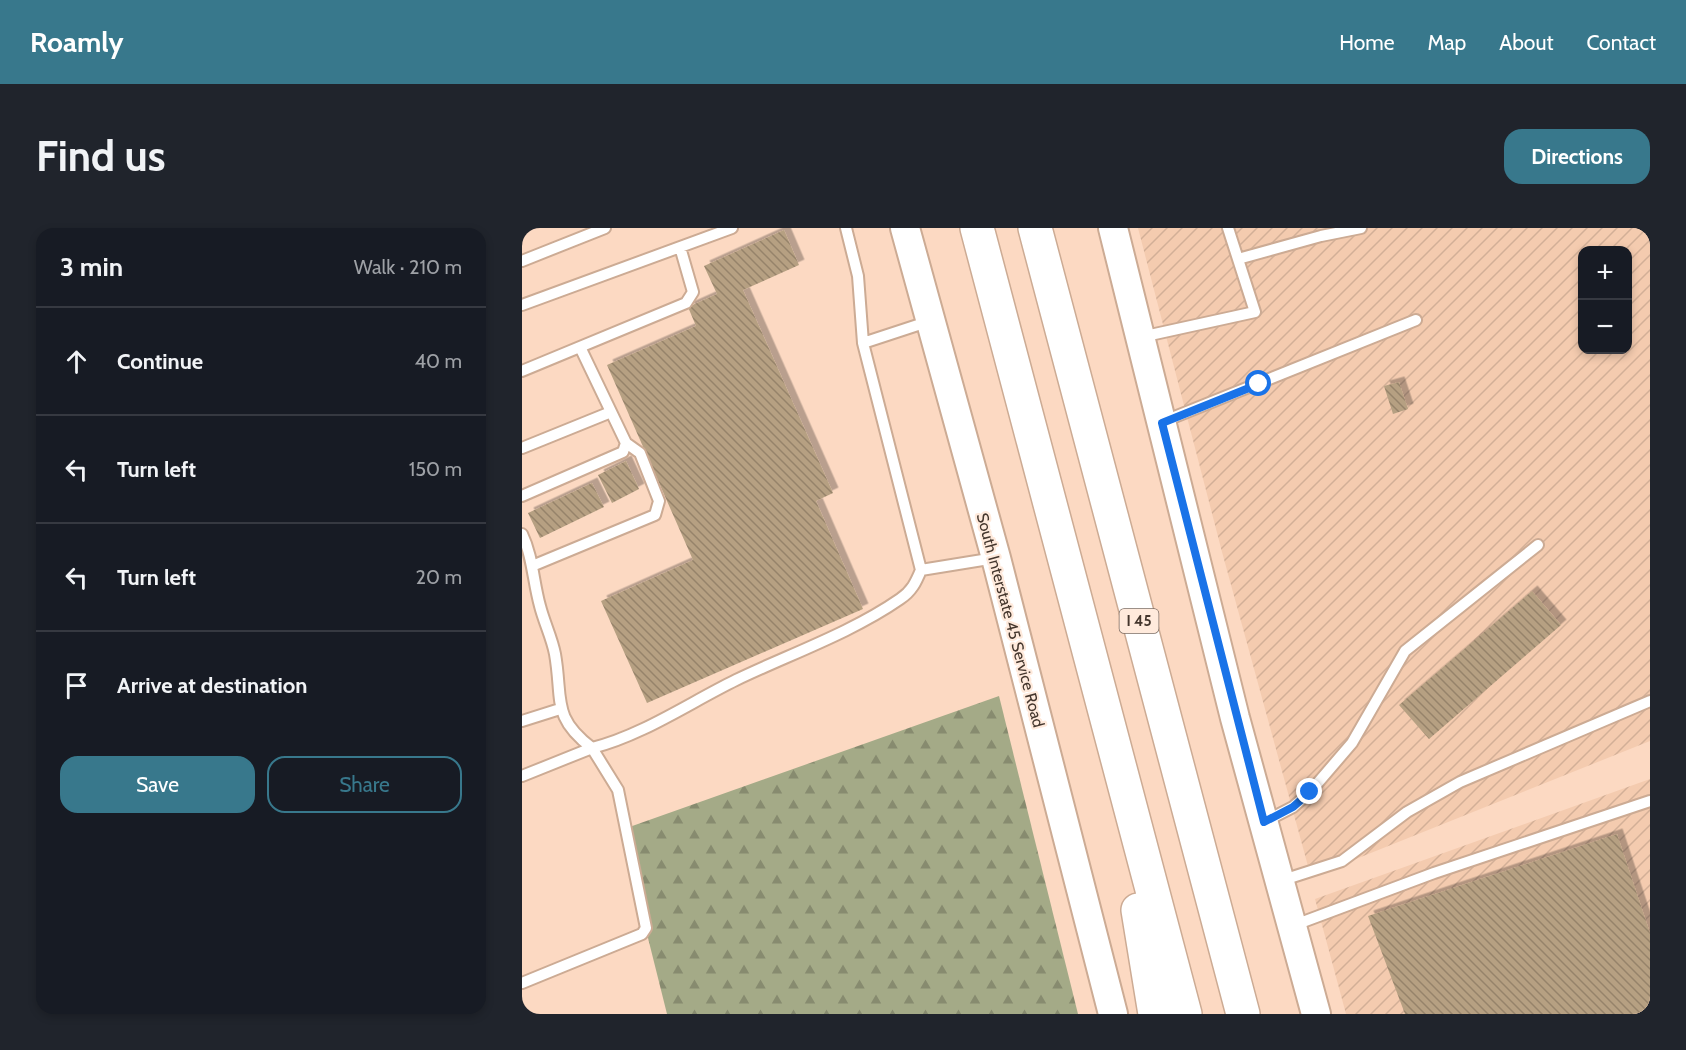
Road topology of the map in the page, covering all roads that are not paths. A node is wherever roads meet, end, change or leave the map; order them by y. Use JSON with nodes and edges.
{"nodes":[{"id":1,"x":605,"y":228,"type":"edge"},
{"id":2,"x":732,"y":228,"type":"edge"},
{"id":3,"x":846,"y":228,"type":"edge"},
{"id":4,"x":905,"y":228,"type":"edge"},
{"id":5,"x":977,"y":228,"type":"edge"},
{"id":6,"x":1035,"y":228,"type":"edge"},
{"id":7,"x":1113,"y":228,"type":"edge"},
{"id":8,"x":1228,"y":228,"type":"edge"},
{"id":9,"x":1361,"y":228,"type":"edge"},
{"id":10,"x":680,"y":247,"type":"junction"},
{"id":11,"x":1238,"y":259,"type":"junction"},
{"id":12,"x":522,"y":261,"type":"edge"},
{"id":13,"x":522,"y":305,"type":"edge"},
{"id":14,"x":1416,"y":320,"type":"dead end"},
{"id":15,"x":930,"y":321,"type":"junction"},
{"id":16,"x":1140,"y":337,"type":"junction"},
{"id":17,"x":862,"y":343,"type":"junction"},
{"id":18,"x":580,"y":347,"type":"junction"},
{"id":19,"x":522,"y":370,"type":"edge"},
{"id":20,"x":612,"y":412,"type":"junction"},
{"id":21,"x":1162,"y":423,"type":"junction"},
{"id":22,"x":626,"y":443,"type":"junction"},
{"id":23,"x":522,"y":448,"type":"edge"},
{"id":24,"x":522,"y":496,"type":"edge"},
{"id":25,"x":522,"y":534,"type":"edge"},
{"id":26,"x":1538,"y":545,"type":"dead end"},
{"id":27,"x":996,"y":558,"type":"junction"},
{"id":28,"x":532,"y":566,"type":"junction"},
{"id":29,"x":921,"y":570,"type":"junction"},
{"id":30,"x":1650,"y":701,"type":"edge"},
{"id":31,"x":560,"y":709,"type":"junction"},
{"id":32,"x":522,"y":721,"type":"edge"},
{"id":33,"x":592,"y":748,"type":"junction"},
{"id":34,"x":522,"y":776,"type":"edge"},
{"id":35,"x":1650,"y":801,"type":"edge"},
{"id":36,"x":1134,"y":821,"type":"junction"},
{"id":37,"x":1264,"y":822,"type":"junction"},
{"id":38,"x":1280,"y":881,"type":"junction"},
{"id":39,"x":1292,"y":926,"type":"junction"},
{"id":40,"x":522,"y":983,"type":"edge"},
{"id":41,"x":1113,"y":1014,"type":"edge"},
{"id":42,"x":1155,"y":1014,"type":"edge"},
{"id":43,"x":1185,"y":1014,"type":"edge"},
{"id":44,"x":1243,"y":1014,"type":"edge"},
{"id":45,"x":1316,"y":1014,"type":"edge"}],
"edges":[{"from":1,"to":12,"type":"lane"},
{"from":2,"to":10,"type":"lane"},
{"from":3,"to":17,"type":"lane"},
{"from":4,"to":15,"type":"main road","name":"South Interstate 45 Service Road"},
{"from":5,"to":36,"type":"highway"},
{"from":6,"to":44,"type":"highway","number":"I 45"},
{"from":7,"to":16,"type":"main road"},
{"from":8,"to":11,"type":"lane"},
{"from":9,"to":11,"type":"lane"},
{"from":10,"to":13,"type":"lane"},
{"from":10,"to":18,"type":"lane"},
{"from":11,"to":16,"type":"lane"},
{"from":14,"to":21,"type":"lane"},
{"from":15,"to":17,"type":"lane"},
{"from":15,"to":27,"type":"main road","name":"South Interstate 45 Service Road"},
{"from":16,"to":21,"type":"main road"},
{"from":17,"to":29,"type":"lane"},
{"from":18,"to":19,"type":"lane"},
{"from":18,"to":20,"type":"lane"},
{"from":20,"to":22,"type":"lane"},
{"from":20,"to":23,"type":"lane"},
{"from":21,"to":37,"type":"main road"},
{"from":22,"to":24,"type":"lane"},
{"from":22,"to":28,"type":"lane"},
{"from":25,"to":28,"type":"lane"},
{"from":26,"to":37,"type":"lane"},
{"from":27,"to":29,"type":"lane"},
{"from":27,"to":41,"type":"main road","name":"South Interstate 45 Service Road"},
{"from":28,"to":31,"type":"lane"},
{"from":29,"to":33,"type":"lane"},
{"from":30,"to":38,"type":"lane"},
{"from":31,"to":32,"type":"lane"},
{"from":31,"to":33,"type":"lane"},
{"from":33,"to":34,"type":"lane"},
{"from":33,"to":40,"type":"lane"},
{"from":35,"to":39,"type":"lane"},
{"from":36,"to":42,"type":"highway"},
{"from":36,"to":43,"type":"highway"},
{"from":37,"to":38,"type":"main road"},
{"from":38,"to":39,"type":"main road"},
{"from":39,"to":45,"type":"main road"}]}
